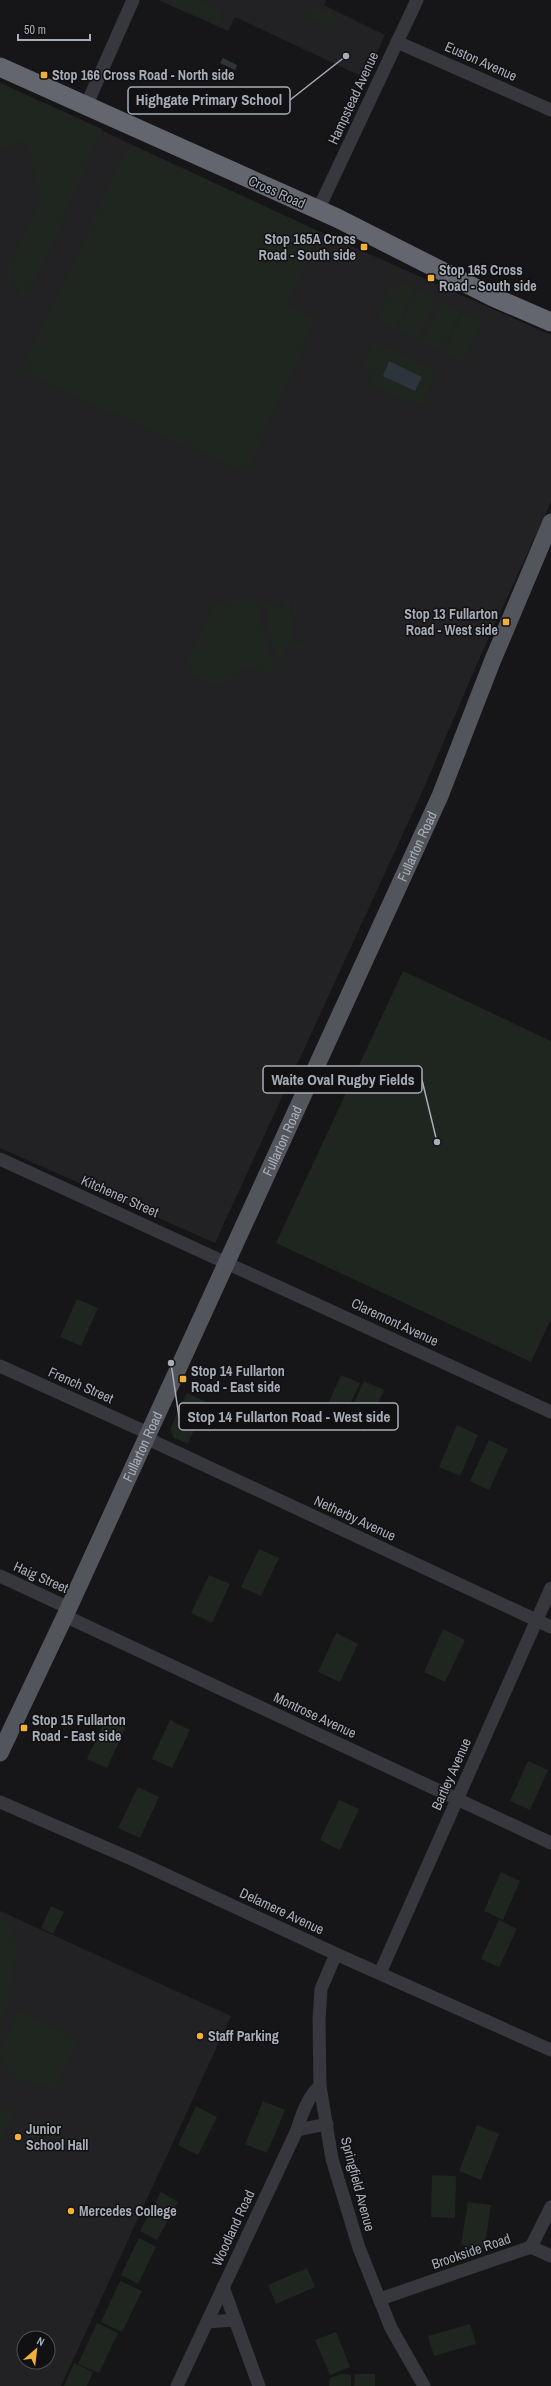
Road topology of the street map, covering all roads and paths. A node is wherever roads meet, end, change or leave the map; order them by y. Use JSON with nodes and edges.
{"nodes":[{"id":1,"x":133,"y":0,"type":"edge"},
{"id":2,"x":417,"y":0,"type":"edge"},
{"id":3,"x":397,"y":42,"type":"junction"},
{"id":4,"x":0,"y":67,"type":"edge"},
{"id":5,"x":86,"y":106,"type":"junction"},
{"id":6,"x":551,"y":110,"type":"edge"},
{"id":7,"x":318,"y":210,"type":"junction"},
{"id":8,"x":493,"y":297,"type":"junction"},
{"id":9,"x":551,"y":322,"type":"edge"},
{"id":10,"x":551,"y":330,"type":"edge"},
{"id":11,"x":551,"y":522,"type":"edge"},
{"id":12,"x":0,"y":1159,"type":"edge"},
{"id":13,"x":226,"y":1262,"type":"junction"},
{"id":14,"x":0,"y":1366,"type":"edge"},
{"id":15,"x":551,"y":1412,"type":"edge"},
{"id":16,"x":147,"y":1436,"type":"junction"},
{"id":17,"x":0,"y":1576,"type":"edge"},
{"id":18,"x":551,"y":1588,"type":"edge"},
{"id":19,"x":67,"y":1612,"type":"junction"},
{"id":20,"x":536,"y":1620,"type":"junction"},
{"id":21,"x":551,"y":1627,"type":"edge"},
{"id":22,"x":0,"y":1753,"type":"edge"},
{"id":23,"x":458,"y":1800,"type":"junction"},
{"id":24,"x":0,"y":1802,"type":"edge"},
{"id":25,"x":551,"y":1843,"type":"edge"},
{"id":26,"x":336,"y":1954,"type":"junction"},
{"id":27,"x":380,"y":1973,"type":"junction"},
{"id":28,"x":551,"y":2050,"type":"edge"},
{"id":29,"x":320,"y":2086,"type":"junction"},
{"id":30,"x":327,"y":2124,"type":"junction"},
{"id":31,"x":297,"y":2130,"type":"junction"},
{"id":32,"x":551,"y":2207,"type":"edge"},
{"id":33,"x":531,"y":2247,"type":"junction"},
{"id":34,"x":551,"y":2256,"type":"edge"},
{"id":35,"x":223,"y":2287,"type":"junction"},
{"id":36,"x":380,"y":2299,"type":"junction"},
{"id":37,"x":235,"y":2320,"type":"junction"},
{"id":38,"x":206,"y":2322,"type":"junction"},
{"id":39,"x":177,"y":2386,"type":"edge"},
{"id":40,"x":259,"y":2386,"type":"edge"},
{"id":41,"x":424,"y":2386,"type":"edge"}],
"edges":[{"from":1,"to":5,"type":"street"},
{"from":2,"to":3,"type":"street","name":"Hampstead Avenue"},
{"from":3,"to":6,"type":"street","name":"Euston Avenue"},
{"from":3,"to":7,"type":"street","name":"Hampstead Avenue"},
{"from":4,"to":5,"type":"highway","name":"Cross Road"},
{"from":5,"to":7,"type":"highway","name":"Cross Road"},
{"from":7,"to":8,"type":"highway","name":"Cross Road"},
{"from":8,"to":9,"type":"highway","name":"Cross Road"},
{"from":8,"to":10,"type":"highway"},
{"from":11,"to":13,"type":"main road","name":"Fullarton Road"},
{"from":12,"to":13,"type":"street","name":"Kitchener Street"},
{"from":13,"to":15,"type":"street","name":"Claremont Avenue"},
{"from":13,"to":16,"type":"main road","name":"Fullarton Road"},
{"from":14,"to":16,"type":"street","name":"French Street"},
{"from":16,"to":19,"type":"main road","name":"Fullarton Road"},
{"from":16,"to":20,"type":"street","name":"Netherby Avenue"},
{"from":17,"to":19,"type":"street","name":"Haig Street"},
{"from":18,"to":20,"type":"street","name":"Bartley Avenue"},
{"from":19,"to":22,"type":"main road","name":"Fullarton Road"},
{"from":19,"to":23,"type":"street","name":"Montrose Avenue"},
{"from":20,"to":21,"type":"street","name":"Netherby Avenue"},
{"from":20,"to":23,"type":"street","name":"Bartley Avenue"},
{"from":23,"to":25,"type":"street","name":"Montrose Avenue"},
{"from":23,"to":27,"type":"street","name":"Bartley Avenue"},
{"from":24,"to":26,"type":"street","name":"Delamere Avenue"},
{"from":26,"to":27,"type":"street","name":"Delamere Avenue"},
{"from":26,"to":29,"type":"street","name":"Springfield Avenue"},
{"from":27,"to":28,"type":"street","name":"Delamere Avenue"},
{"from":29,"to":30,"type":"street","name":"Springfield Avenue"},
{"from":29,"to":31,"type":"street","name":"Woodland Road"},
{"from":30,"to":31,"type":"street"},
{"from":30,"to":36,"type":"street","name":"Springfield Avenue"},
{"from":31,"to":35,"type":"street","name":"Woodland Road"},
{"from":32,"to":33,"type":"street","name":"Brookside Road"},
{"from":33,"to":34,"type":"street"},
{"from":33,"to":36,"type":"street","name":"Brookside Road"},
{"from":35,"to":37,"type":"street"},
{"from":35,"to":38,"type":"street","name":"Woodland Road"},
{"from":36,"to":41,"type":"street","name":"Springfield Avenue"},
{"from":37,"to":38,"type":"street"},
{"from":37,"to":40,"type":"street"},
{"from":38,"to":39,"type":"street","name":"Woodland Road"}]}
